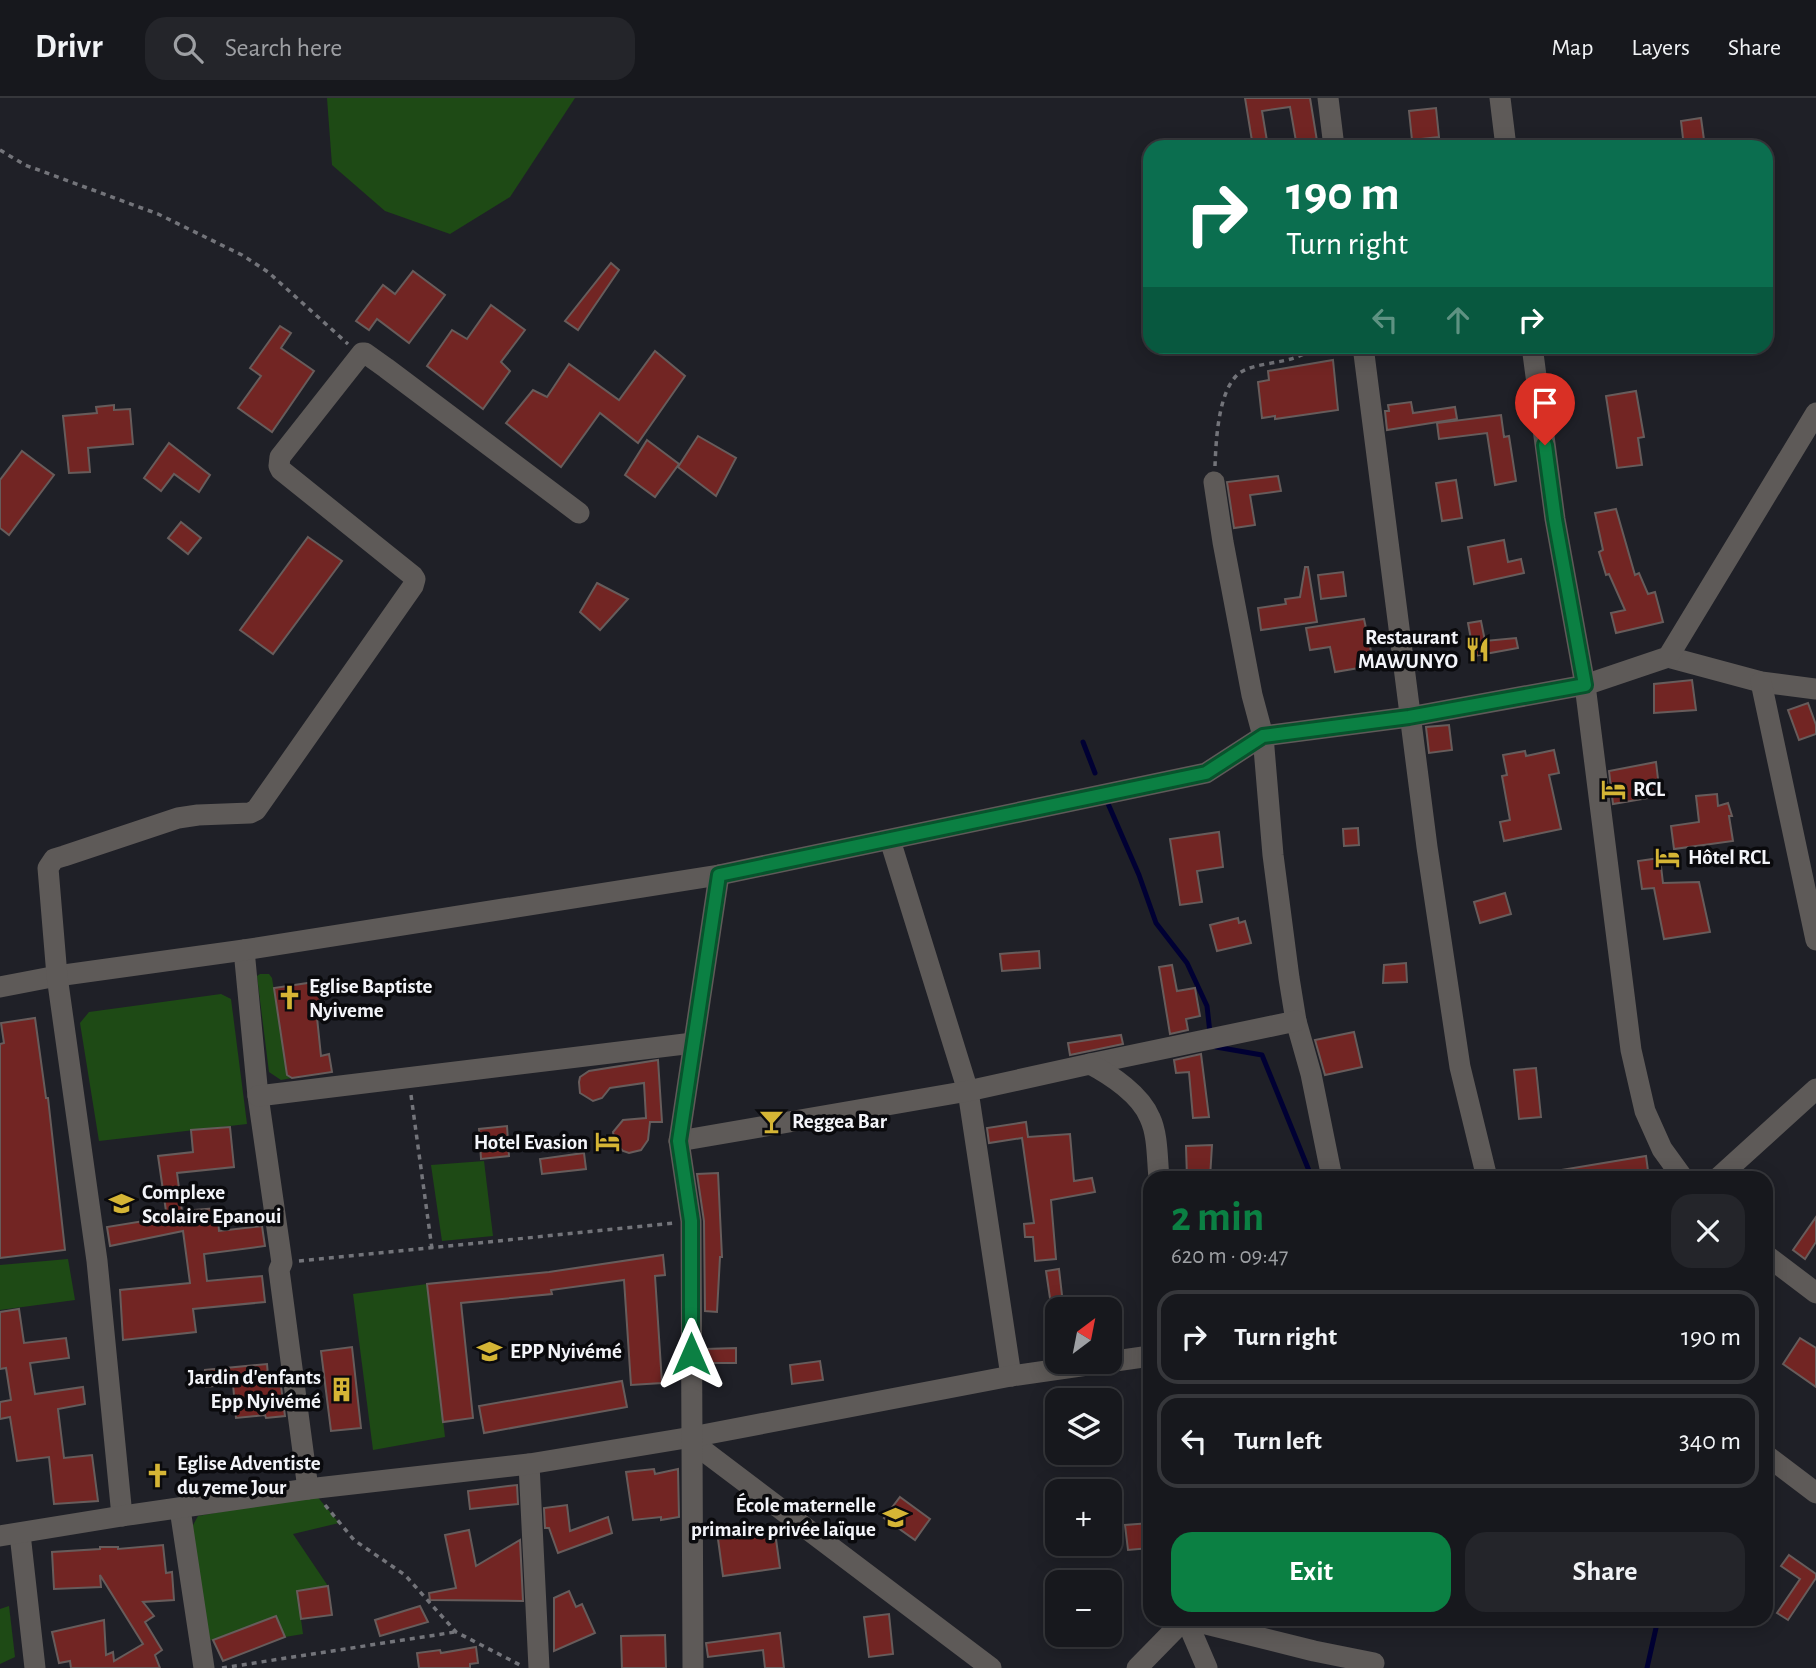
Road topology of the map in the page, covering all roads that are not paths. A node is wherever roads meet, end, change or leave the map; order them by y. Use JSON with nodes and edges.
{"nodes":[{"id":1,"x":1328,"y":98,"type":"edge"},
{"id":2,"x":1500,"y":98,"type":"edge"},
{"id":3,"x":1333,"y":140,"type":"edge"},
{"id":4,"x":1505,"y":140,"type":"edge"},
{"id":5,"x":1364,"y":354,"type":"edge"},
{"id":6,"x":1533,"y":354,"type":"edge"},
{"id":7,"x":1816,"y":413,"type":"edge"},
{"id":8,"x":1214,"y":482,"type":"road end"},
{"id":9,"x":579,"y":513,"type":"dead end"},
{"id":10,"x":1668,"y":657,"type":"junction"},
{"id":11,"x":1761,"y":682,"type":"junction"},
{"id":12,"x":1585,"y":685,"type":"junction"},
{"id":13,"x":1816,"y":689,"type":"edge"},
{"id":14,"x":1409,"y":717,"type":"junction"},
{"id":15,"x":1263,"y":736,"type":"junction"},
{"id":16,"x":890,"y":840,"type":"junction"},
{"id":17,"x":719,"y":875,"type":"junction"},
{"id":18,"x":1816,"y":940,"type":"edge"},
{"id":19,"x":244,"y":950,"type":"junction"},
{"id":20,"x":57,"y":976,"type":"junction"},
{"id":21,"x":0,"y":987,"type":"edge"},
{"id":22,"x":1296,"y":1021,"type":"junction"},
{"id":23,"x":693,"y":1043,"type":"junction"},
{"id":24,"x":1090,"y":1064,"type":"junction"},
{"id":25,"x":1816,"y":1089,"type":"edge"},
{"id":26,"x":968,"y":1091,"type":"junction"},
{"id":27,"x":258,"y":1096,"type":"junction"},
{"id":28,"x":679,"y":1141,"type":"junction"},
{"id":29,"x":1158,"y":1171,"type":"edge"},
{"id":30,"x":1331,"y":1171,"type":"edge"},
{"id":31,"x":1485,"y":1171,"type":"edge"},
{"id":32,"x":1678,"y":1171,"type":"edge"},
{"id":33,"x":1726,"y":1171,"type":"edge"},
{"id":34,"x":1773,"y":1260,"type":"edge"},
{"id":35,"x":1816,"y":1293,"type":"edge"},
{"id":36,"x":1143,"y":1357,"type":"edge"},
{"id":37,"x":1011,"y":1376,"type":"junction"},
{"id":38,"x":692,"y":1439,"type":"junction"},
{"id":39,"x":1773,"y":1461,"type":"edge"},
{"id":40,"x":529,"y":1464,"type":"junction"},
{"id":41,"x":308,"y":1489,"type":"junction"},
{"id":42,"x":1816,"y":1493,"type":"edge"},
{"id":43,"x":180,"y":1509,"type":"junction"},
{"id":44,"x":122,"y":1516,"type":"junction"},
{"id":45,"x":10,"y":1535,"type":"edge"},
{"id":46,"x":1179,"y":1626,"type":"edge"},
{"id":47,"x":1189,"y":1626,"type":"edge"},
{"id":48,"x":1214,"y":1626,"type":"edge"},
{"id":49,"x":1374,"y":1663,"type":"dead end"},
{"id":50,"x":36,"y":1668,"type":"edge"},
{"id":51,"x":204,"y":1668,"type":"edge"},
{"id":52,"x":539,"y":1668,"type":"edge"},
{"id":53,"x":693,"y":1668,"type":"edge"},
{"id":54,"x":991,"y":1668,"type":"edge"},
{"id":55,"x":1137,"y":1668,"type":"edge"},
{"id":56,"x":1207,"y":1668,"type":"edge"}],
"edges":[{"from":1,"to":3,"type":"street"},
{"from":2,"to":4,"type":"street"},
{"from":5,"to":14,"type":"street"},
{"from":6,"to":12,"type":"street"},
{"from":7,"to":10,"type":"street"},
{"from":8,"to":15,"type":"street"},
{"from":9,"to":20,"type":"street"},
{"from":10,"to":11,"type":"street"},
{"from":10,"to":12,"type":"street"},
{"from":11,"to":13,"type":"street"},
{"from":11,"to":18,"type":"street"},
{"from":12,"to":14,"type":"street"},
{"from":12,"to":32,"type":"street"},
{"from":14,"to":15,"type":"street"},
{"from":14,"to":31,"type":"street"},
{"from":15,"to":16,"type":"street"},
{"from":15,"to":22,"type":"street"},
{"from":16,"to":17,"type":"street"},
{"from":16,"to":26,"type":"street"},
{"from":17,"to":19,"type":"street"},
{"from":17,"to":23,"type":"street"},
{"from":19,"to":20,"type":"street"},
{"from":19,"to":27,"type":"street"},
{"from":20,"to":21,"type":"street"},
{"from":20,"to":44,"type":"street"},
{"from":22,"to":24,"type":"street"},
{"from":22,"to":30,"type":"street"},
{"from":23,"to":27,"type":"street"},
{"from":23,"to":28,"type":"street"},
{"from":24,"to":26,"type":"street"},
{"from":24,"to":29,"type":"street"},
{"from":25,"to":33,"type":"street"},
{"from":26,"to":28,"type":"street"},
{"from":26,"to":37,"type":"street"},
{"from":27,"to":41,"type":"street"},
{"from":28,"to":38,"type":"street"},
{"from":34,"to":35,"type":"street"},
{"from":36,"to":37,"type":"street"},
{"from":37,"to":38,"type":"street"},
{"from":38,"to":40,"type":"street"},
{"from":38,"to":53,"type":"street"},
{"from":38,"to":54,"type":"street"},
{"from":39,"to":42,"type":"street"},
{"from":40,"to":41,"type":"street"},
{"from":40,"to":52,"type":"street"},
{"from":41,"to":43,"type":"street"},
{"from":43,"to":44,"type":"street"},
{"from":43,"to":51,"type":"street"},
{"from":44,"to":45,"type":"street"},
{"from":45,"to":50,"type":"street"},
{"from":46,"to":55,"type":"street"},
{"from":47,"to":56,"type":"street"},
{"from":48,"to":49,"type":"street"}]}
